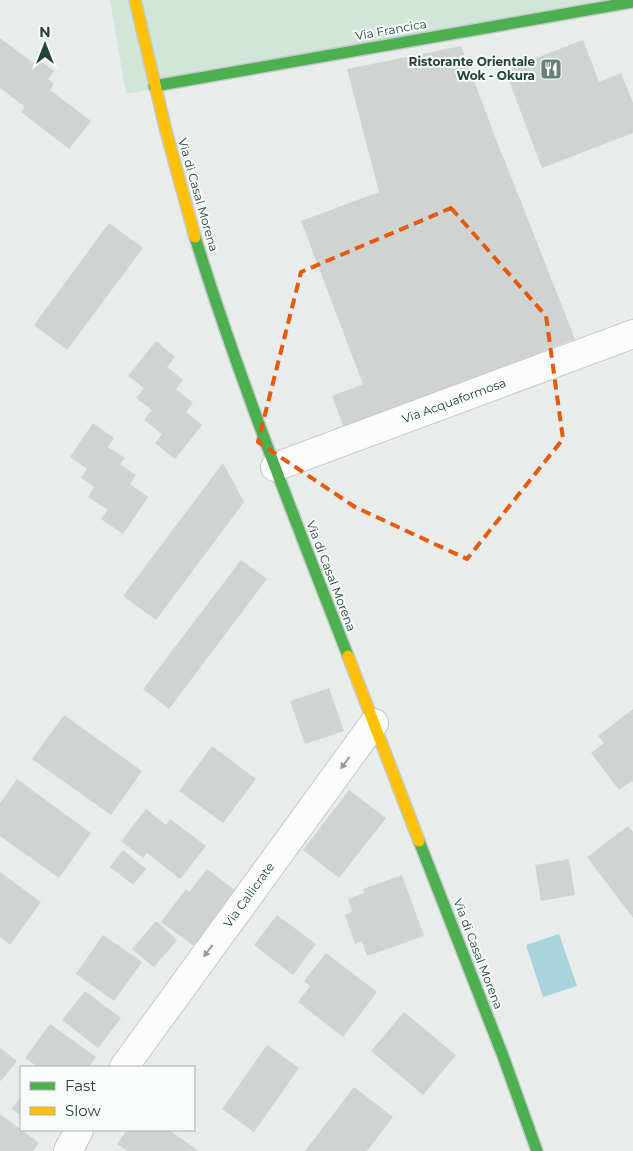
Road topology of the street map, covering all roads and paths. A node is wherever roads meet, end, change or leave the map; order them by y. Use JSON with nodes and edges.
{"nodes":[{"id":1,"x":135,"y":0,"type":"edge"},
{"id":2,"x":633,"y":2,"type":"edge"},
{"id":3,"x":154,"y":86,"type":"junction"},
{"id":4,"x":633,"y":334,"type":"edge"},
{"id":5,"x":274,"y":468,"type":"junction"},
{"id":6,"x":374,"y":723,"type":"junction"},
{"id":7,"x":125,"y":1066,"type":"edge"},
{"id":8,"x":78,"y":1131,"type":"edge"},
{"id":9,"x":68,"y":1151,"type":"edge"},
{"id":10,"x":537,"y":1151,"type":"edge"}],
"edges":[{"from":1,"to":3,"type":"main road","name":"Via di Casal Morena"},
{"from":2,"to":3,"type":"main road","name":"Via Francica"},
{"from":3,"to":5,"type":"main road","name":"Via di Casal Morena"},
{"from":4,"to":5,"type":"street","name":"Via Acquaformosa"},
{"from":5,"to":6,"type":"main road","name":"Via di Casal Morena"},
{"from":6,"to":7,"type":"street","name":"Via Callicrate","one_way":true},
{"from":6,"to":10,"type":"main road","name":"Via di Casal Morena"},
{"from":8,"to":9,"type":"street"}]}
